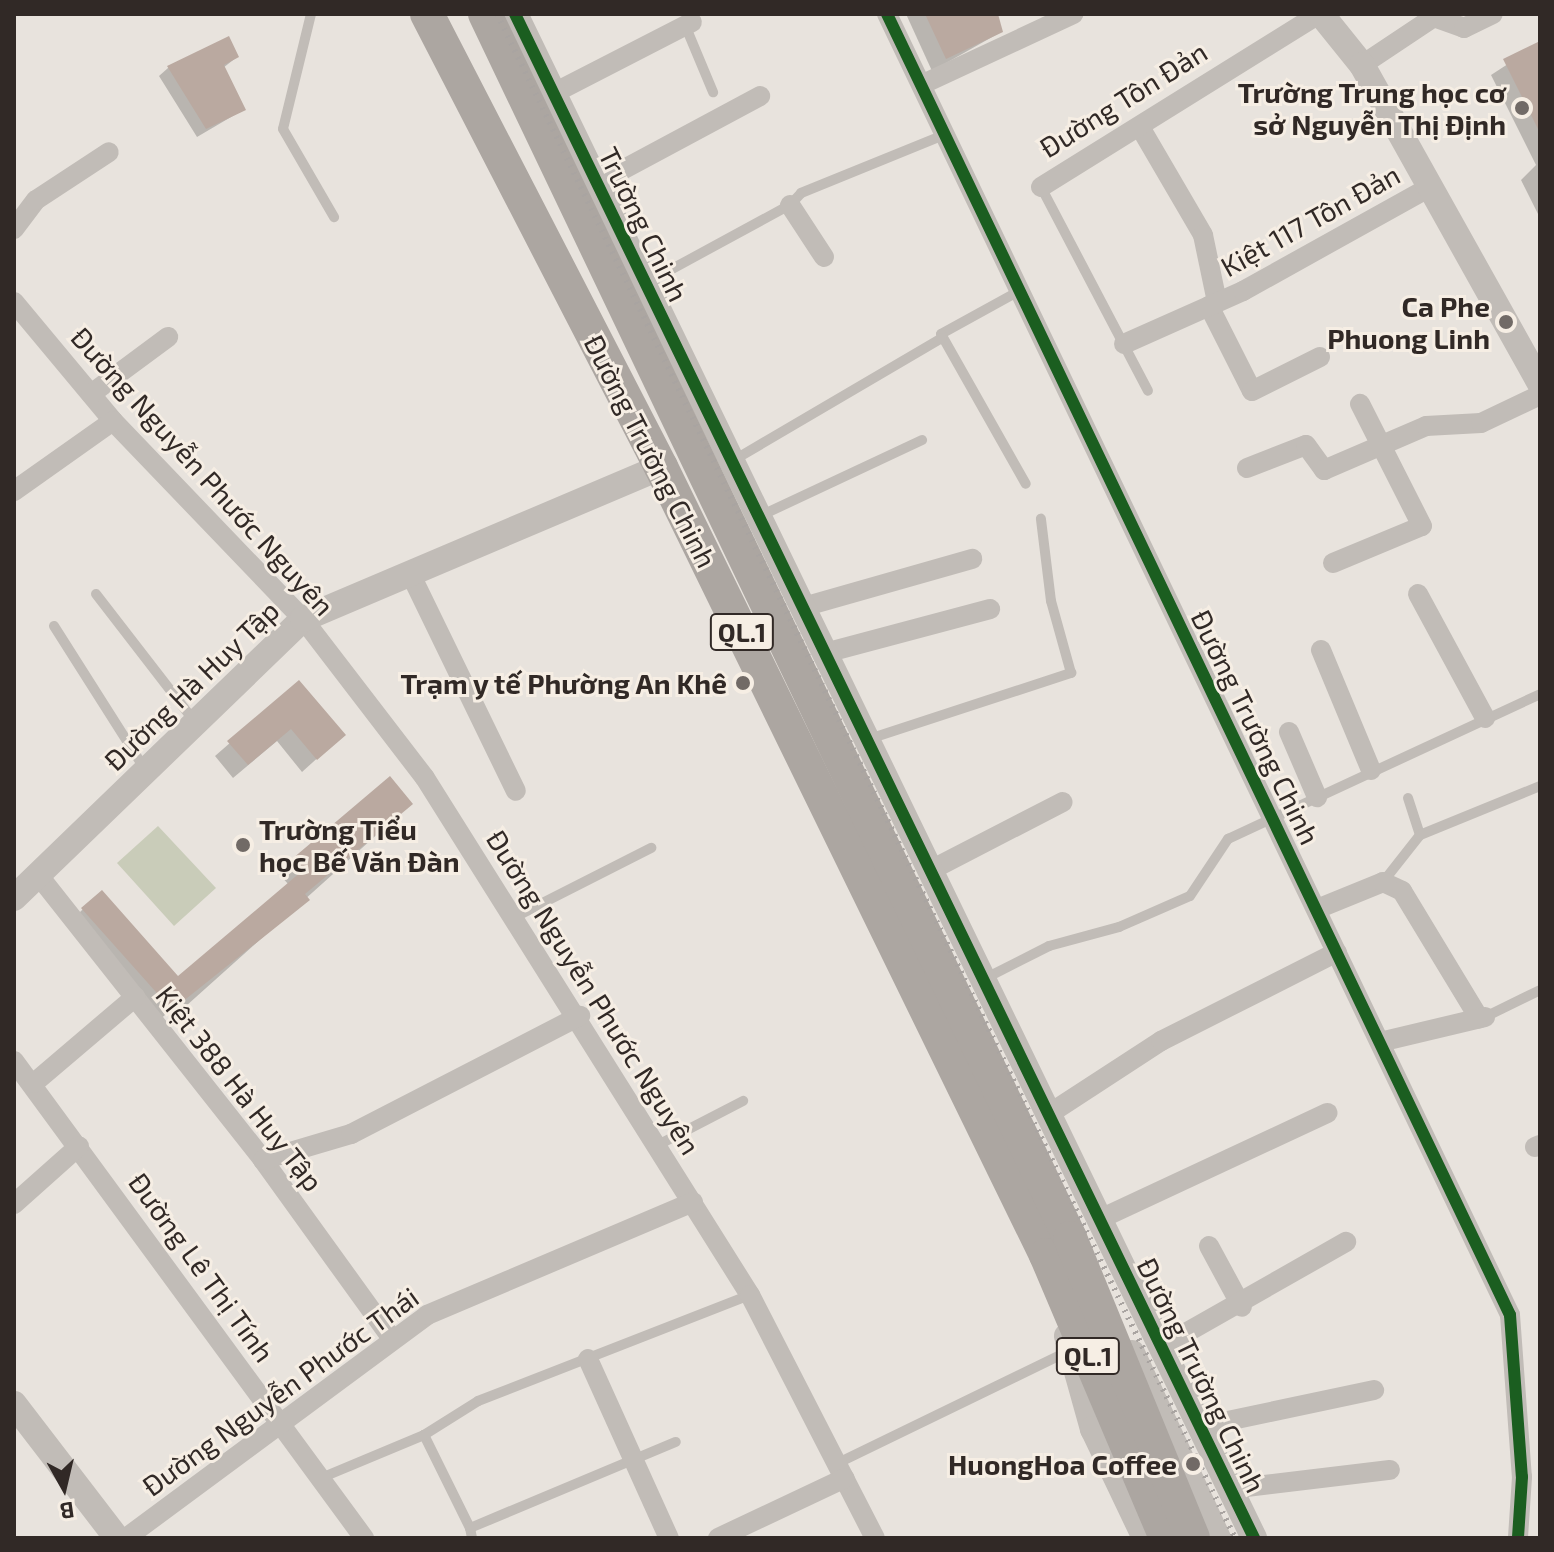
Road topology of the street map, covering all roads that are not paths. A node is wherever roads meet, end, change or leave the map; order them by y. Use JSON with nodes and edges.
{"nodes":[{"id":1,"x":311,"y":14,"type":"edge"},
{"id":2,"x":427,"y":14,"type":"edge"},
{"id":3,"x":485,"y":14,"type":"edge"},
{"id":4,"x":515,"y":14,"type":"edge"},
{"id":5,"x":887,"y":14,"type":"edge"},
{"id":6,"x":1073,"y":14,"type":"edge"},
{"id":7,"x":1320,"y":14,"type":"edge"},
{"id":8,"x":1493,"y":14,"type":"edge"},
{"id":9,"x":688,"y":23,"type":"joint"},
{"id":10,"x":1362,"y":65,"type":"junction"},
{"id":11,"x":923,"y":84,"type":"junction"},
{"id":12,"x":713,"y":92,"type":"dead end"},
{"id":13,"x":554,"y":93,"type":"junction"},
{"id":14,"x":760,"y":96,"type":"dead end"},
{"id":15,"x":1140,"y":127,"type":"junction"},
{"id":16,"x":946,"y":134,"type":"junction"},
{"id":17,"x":109,"y":152,"type":"dead end"},
{"id":18,"x":598,"y":183,"type":"junction"},
{"id":19,"x":1041,"y":187,"type":"joint"},
{"id":20,"x":1430,"y":187,"type":"junction"},
{"id":21,"x":790,"y":205,"type":"junction"},
{"id":22,"x":334,"y":217,"type":"dead end"},
{"id":23,"x":14,"y":229,"type":"edge"},
{"id":24,"x":824,"y":257,"type":"dead end"},
{"id":25,"x":646,"y":283,"type":"junction"},
{"id":26,"x":1021,"y":290,"type":"junction"},
{"id":27,"x":14,"y":302,"type":"edge"},
{"id":28,"x":1213,"y":304,"type":"junction"},
{"id":29,"x":168,"y":337,"type":"dead end"},
{"id":30,"x":942,"y":338,"type":"junction"},
{"id":31,"x":1124,"y":344,"type":"junction"},
{"id":32,"x":1320,"y":357,"type":"dead end"},
{"id":33,"x":1533,"y":358,"type":"edge"},
{"id":34,"x":1540,"y":384,"type":"edge"},
{"id":35,"x":1148,"y":391,"type":"dead end"},
{"id":36,"x":91,"y":394,"type":"junction"},
{"id":37,"x":1540,"y":395,"type":"edge"},
{"id":38,"x":1360,"y":404,"type":"dead end"},
{"id":39,"x":113,"y":421,"type":"junction"},
{"id":40,"x":922,"y":440,"type":"dead end"},
{"id":41,"x":1383,"y":449,"type":"junction"},
{"id":42,"x":731,"y":458,"type":"junction"},
{"id":43,"x":661,"y":467,"type":"junction"},
{"id":44,"x":1247,"y":468,"type":"dead end"},
{"id":45,"x":1026,"y":484,"type":"dead end"},
{"id":46,"x":14,"y":491,"type":"edge"},
{"id":47,"x":760,"y":516,"type":"junction"},
{"id":48,"x":1041,"y":519,"type":"dead end"},
{"id":49,"x":972,"y":559,"type":"dead end"},
{"id":50,"x":1333,"y":563,"type":"dead end"},
{"id":51,"x":410,"y":573,"type":"junction"},
{"id":52,"x":96,"y":594,"type":"dead end"},
{"id":53,"x":1418,"y":594,"type":"dead end"},
{"id":54,"x":803,"y":607,"type":"junction"},
{"id":55,"x":990,"y":609,"type":"dead end"},
{"id":56,"x":303,"y":619,"type":"junction"},
{"id":57,"x":54,"y":626,"type":"dead end"},
{"id":58,"x":1321,"y":650,"type":"dead end"},
{"id":59,"x":825,"y":653,"type":"junction"},
{"id":60,"x":1540,"y":694,"type":"edge"},
{"id":61,"x":1485,"y":718,"type":"junction"},
{"id":62,"x":197,"y":726,"type":"junction"},
{"id":63,"x":1289,"y":732,"type":"dead end"},
{"id":64,"x":867,"y":740,"type":"junction"},
{"id":65,"x":1371,"y":770,"type":"junction"},
{"id":66,"x":148,"y":773,"type":"junction"},
{"id":67,"x":1540,"y":786,"type":"edge"},
{"id":68,"x":516,"y":791,"type":"dead end"},
{"id":69,"x":1317,"y":797,"type":"junction"},
{"id":70,"x":1408,"y":798,"type":"dead end"},
{"id":71,"x":1063,"y":802,"type":"dead end"},
{"id":72,"x":1275,"y":823,"type":"junction"},
{"id":73,"x":1420,"y":835,"type":"junction"},
{"id":74,"x":651,"y":848,"type":"dead end"},
{"id":75,"x":931,"y":870,"type":"junction"},
{"id":76,"x":39,"y":876,"type":"junction"},
{"id":77,"x":1383,"y":882,"type":"junction"},
{"id":78,"x":14,"y":898,"type":"edge"},
{"id":79,"x":1317,"y":909,"type":"junction"},
{"id":80,"x":515,"y":917,"type":"junction"},
{"id":81,"x":1337,"y":952,"type":"junction"},
{"id":82,"x":984,"y":979,"type":"junction"},
{"id":83,"x":1540,"y":990,"type":"edge"},
{"id":84,"x":135,"y":997,"type":"junction"},
{"id":85,"x":580,"y":1016,"type":"junction"},
{"id":86,"x":1482,"y":1017,"type":"junction"},
{"id":87,"x":1380,"y":1042,"type":"junction"},
{"id":88,"x":14,"y":1061,"type":"edge"},
{"id":89,"x":34,"y":1083,"type":"junction"},
{"id":90,"x":743,"y":1101,"type":"dead end"},
{"id":91,"x":1327,"y":1113,"type":"dead end"},
{"id":92,"x":1049,"y":1114,"type":"junction"},
{"id":93,"x":658,"y":1145,"type":"junction"},
{"id":94,"x":79,"y":1146,"type":"junction"},
{"id":95,"x":263,"y":1160,"type":"junction"},
{"id":96,"x":693,"y":1202,"type":"junction"},
{"id":97,"x":14,"y":1204,"type":"edge"},
{"id":98,"x":1100,"y":1219,"type":"junction"},
{"id":99,"x":1346,"y":1242,"type":"dead end"},
{"id":100,"x":1058,"y":1246,"type":"junction"},
{"id":101,"x":1209,"y":1246,"type":"dead end"},
{"id":102,"x":750,"y":1295,"type":"junction"},
{"id":103,"x":1242,"y":1307,"type":"junction"},
{"id":104,"x":392,"y":1339,"type":"junction"},
{"id":105,"x":1161,"y":1347,"type":"junction"},
{"id":106,"x":1070,"y":1350,"type":"junction"},
{"id":107,"x":588,"y":1359,"type":"junction"},
{"id":108,"x":1374,"y":1390,"type":"dead end"},
{"id":109,"x":14,"y":1404,"type":"edge"},
{"id":110,"x":280,"y":1422,"type":"junction"},
{"id":111,"x":1199,"y":1427,"type":"junction"},
{"id":112,"x":424,"y":1435,"type":"junction"},
{"id":113,"x":676,"y":1442,"type":"dead end"},
{"id":114,"x":1141,"y":1453,"type":"junction"},
{"id":115,"x":640,"y":1462,"type":"junction"},
{"id":116,"x":1390,"y":1470,"type":"dead end"},
{"id":117,"x":842,"y":1471,"type":"junction"},
{"id":118,"x":1531,"y":1472,"type":"edge"},
{"id":119,"x":321,"y":1478,"type":"junction"},
{"id":120,"x":1230,"y":1489,"type":"junction"},
{"id":121,"x":471,"y":1533,"type":"edge"},
{"id":122,"x":117,"y":1538,"type":"edge"},
{"id":123,"x":126,"y":1538,"type":"edge"},
{"id":124,"x":364,"y":1538,"type":"edge"},
{"id":125,"x":669,"y":1538,"type":"edge"},
{"id":126,"x":718,"y":1538,"type":"edge"},
{"id":127,"x":875,"y":1538,"type":"edge"},
{"id":128,"x":1145,"y":1538,"type":"edge"},
{"id":129,"x":1166,"y":1538,"type":"edge"},
{"id":130,"x":1193,"y":1538,"type":"edge"},
{"id":131,"x":1218,"y":1538,"type":"edge"},
{"id":132,"x":1254,"y":1538,"type":"edge"},
{"id":133,"x":1518,"y":1538,"type":"edge"}],
"edges":[{"from":1,"to":22,"type":"lane"},
{"from":2,"to":43,"type":"highway","name":"Đường Trường Chinh","number":"QL.1"},
{"from":3,"to":100,"type":"highway","name":"Đường Trường Chinh","number":"QL.1"},
{"from":4,"to":13,"type":"street","name":"Trường Chinh"},
{"from":5,"to":11,"type":"street","name":"Đường Trường Chinh"},
{"from":6,"to":11,"type":"street"},
{"from":7,"to":10,"type":"street","name":"Đường Tôn Đản"},
{"from":7,"to":15,"type":"street","name":"Đường Tôn Đản"},
{"from":8,"to":10,"type":"street"},
{"from":9,"to":12,"type":"lane"},
{"from":9,"to":13,"type":"street"},
{"from":10,"to":20,"type":"street","name":"Đường Tôn Đản"},
{"from":11,"to":16,"type":"street","name":"Đường Trường Chinh"},
{"from":13,"to":18,"type":"street","name":"Trường Chinh"},
{"from":14,"to":18,"type":"street"},
{"from":15,"to":19,"type":"street","name":"Đường Tôn Đản"},
{"from":15,"to":28,"type":"street","name":"Kiệt 117 Tôn Đản"},
{"from":16,"to":21,"type":"lane"},
{"from":16,"to":26,"type":"street","name":"Đường Trường Chinh"},
{"from":17,"to":23,"type":"street"},
{"from":18,"to":25,"type":"street","name":"Trường Chinh"},
{"from":19,"to":31,"type":"lane"},
{"from":20,"to":28,"type":"street","name":"Kiệt 117 Tôn Đản"},
{"from":20,"to":33,"type":"street","name":"Đường Tôn Đản"},
{"from":21,"to":24,"type":"street"},
{"from":21,"to":25,"type":"lane"},
{"from":25,"to":42,"type":"street","name":"Trường Chinh"},
{"from":26,"to":30,"type":"lane"},
{"from":26,"to":72,"type":"street","name":"Đường Trường Chinh"},
{"from":27,"to":36,"type":"street","name":"Đường Nguyễn Phước Nguyên"},
{"from":28,"to":31,"type":"street","name":"Kiệt 117 Tôn Đản"},
{"from":28,"to":32,"type":"street","name":"Kiệt 117 Tôn Đản"},
{"from":29,"to":36,"type":"street"},
{"from":30,"to":42,"type":"lane"},
{"from":30,"to":45,"type":"lane"},
{"from":31,"to":35,"type":"lane"},
{"from":33,"to":34,"type":"street","name":"Đường Tôn Đản"},
{"from":36,"to":39,"type":"street","name":"Đường Nguyễn Phước Nguyên"},
{"from":37,"to":41,"type":"street"},
{"from":38,"to":41,"type":"street"},
{"from":39,"to":46,"type":"street"},
{"from":39,"to":56,"type":"street","name":"Đường Nguyễn Phước Nguyên"},
{"from":40,"to":47,"type":"lane"},
{"from":41,"to":44,"type":"street"},
{"from":41,"to":50,"type":"street"},
{"from":42,"to":47,"type":"street","name":"Đường Trường Chinh"},
{"from":43,"to":51,"type":"street","name":"Đường Hà Huy Tập"},
{"from":43,"to":100,"type":"highway","name":"Đường Trường Chinh","number":"QL.1"},
{"from":47,"to":54,"type":"street","name":"Đường Trường Chinh"},
{"from":48,"to":64,"type":"lane"},
{"from":49,"to":54,"type":"street"},
{"from":51,"to":56,"type":"street","name":"Đường Hà Huy Tập"},
{"from":51,"to":68,"type":"street"},
{"from":52,"to":62,"type":"lane"},
{"from":53,"to":61,"type":"street"},
{"from":54,"to":59,"type":"street","name":"Đường Trường Chinh"},
{"from":55,"to":59,"type":"street"},
{"from":56,"to":62,"type":"street","name":"Đường Hà Huy Tập"},
{"from":56,"to":80,"type":"street","name":"Đường Nguyễn Phước Nguyên"},
{"from":57,"to":66,"type":"lane"},
{"from":58,"to":65,"type":"street"},
{"from":59,"to":64,"type":"street","name":"Đường Trường Chinh"},
{"from":60,"to":61,"type":"lane"},
{"from":61,"to":65,"type":"lane"},
{"from":62,"to":66,"type":"street","name":"Đường Hà Huy Tập"},
{"from":63,"to":69,"type":"street"},
{"from":64,"to":75,"type":"street","name":"Đường Trường Chinh"},
{"from":65,"to":69,"type":"lane"},
{"from":66,"to":76,"type":"street","name":"Đường Hà Huy Tập"},
{"from":67,"to":73,"type":"lane"},
{"from":69,"to":72,"type":"lane"},
{"from":70,"to":73,"type":"lane"},
{"from":71,"to":75,"type":"street"},
{"from":72,"to":79,"type":"street","name":"Đường Trường Chinh"},
{"from":72,"to":82,"type":"lane"},
{"from":73,"to":77,"type":"lane"},
{"from":74,"to":80,"type":"lane"},
{"from":75,"to":82,"type":"street","name":"Đường Trường Chinh"},
{"from":76,"to":78,"type":"street","name":"Đường Hà Huy Tập"},
{"from":76,"to":84,"type":"street","name":"Kiệt 388 Hà Huy Tập"},
{"from":77,"to":79,"type":"street"},
{"from":77,"to":86,"type":"street"},
{"from":79,"to":81,"type":"street","name":"Đường Trường Chinh"},
{"from":80,"to":85,"type":"street","name":"Đường Nguyễn Phước Nguyên"},
{"from":81,"to":87,"type":"street","name":"Đường Trường Chinh"},
{"from":81,"to":92,"type":"street"},
{"from":82,"to":92,"type":"street","name":"Đường Trường Chinh"},
{"from":83,"to":86,"type":"lane"},
{"from":84,"to":89,"type":"street"},
{"from":84,"to":95,"type":"street","name":"Kiệt 388 Hà Huy Tập"},
{"from":85,"to":93,"type":"street","name":"Đường Nguyễn Phước Nguyên"},
{"from":85,"to":95,"type":"street"},
{"from":86,"to":87,"type":"street"},
{"from":87,"to":118,"type":"street","name":"Đường Trường Chinh"},
{"from":88,"to":89,"type":"street","name":"Đường Lê Thị Tính"},
{"from":89,"to":94,"type":"street","name":"Đường Lê Thị Tính"},
{"from":90,"to":93,"type":"lane"},
{"from":91,"to":98,"type":"street"},
{"from":92,"to":98,"type":"street","name":"Đường Trường Chinh"},
{"from":93,"to":96,"type":"street","name":"Đường Nguyễn Phước Nguyên"},
{"from":94,"to":97,"type":"street"},
{"from":94,"to":110,"type":"street","name":"Đường Lê Thị Tính"},
{"from":95,"to":104,"type":"street","name":"Kiệt 388 Hà Huy Tập"},
{"from":96,"to":102,"type":"street","name":"Đường Nguyễn Phước Nguyên"},
{"from":96,"to":104,"type":"street","name":"Đường Nguyễn Phước Thái"},
{"from":98,"to":105,"type":"street","name":"Đường Trường Chinh"},
{"from":99,"to":103,"type":"street","name":"Đường Trường Chinh"},
{"from":100,"to":106,"type":"street"},
{"from":100,"to":114,"type":"highway","name":"Đường Trường Chinh","number":"QL.1"},
{"from":100,"to":131,"type":"street"},
{"from":101,"to":103,"type":"street"},
{"from":102,"to":107,"type":"lane"},
{"from":102,"to":117,"type":"street","name":"Đường Nguyễn Phước Nguyên"},
{"from":103,"to":105,"type":"street","name":"Đường Trường Chinh"},
{"from":104,"to":110,"type":"street","name":"Đường Nguyễn Phước Thái"},
{"from":105,"to":111,"type":"street","name":"Đường Trường Chinh"},
{"from":106,"to":117,"type":"lane"},
{"from":106,"to":128,"type":"street"},
{"from":107,"to":112,"type":"lane"},
{"from":107,"to":115,"type":"street"},
{"from":108,"to":111,"type":"street"},
{"from":109,"to":122,"type":"street"},
{"from":110,"to":119,"type":"street","name":"Đường Lê Thị Tính"},
{"from":110,"to":123,"type":"street","name":"Đường Nguyễn Phước Thái"},
{"from":111,"to":120,"type":"street","name":"Đường Trường Chinh"},
{"from":112,"to":119,"type":"lane"},
{"from":112,"to":121,"type":"lane"},
{"from":113,"to":115,"type":"lane"},
{"from":114,"to":129,"type":"highway","number":"QL.1"},
{"from":114,"to":130,"type":"highway","number":"QL.1"},
{"from":115,"to":121,"type":"lane"},
{"from":115,"to":125,"type":"street"},
{"from":116,"to":120,"type":"street"},
{"from":117,"to":126,"type":"street"},
{"from":117,"to":127,"type":"street","name":"Đường Nguyễn Phước Nguyên"},
{"from":118,"to":133,"type":"street","name":"Đường Trường Chinh"},
{"from":119,"to":124,"type":"street","name":"Đường Lê Thị Tính"},
{"from":120,"to":132,"type":"street","name":"Đường Trường Chinh"}]}
